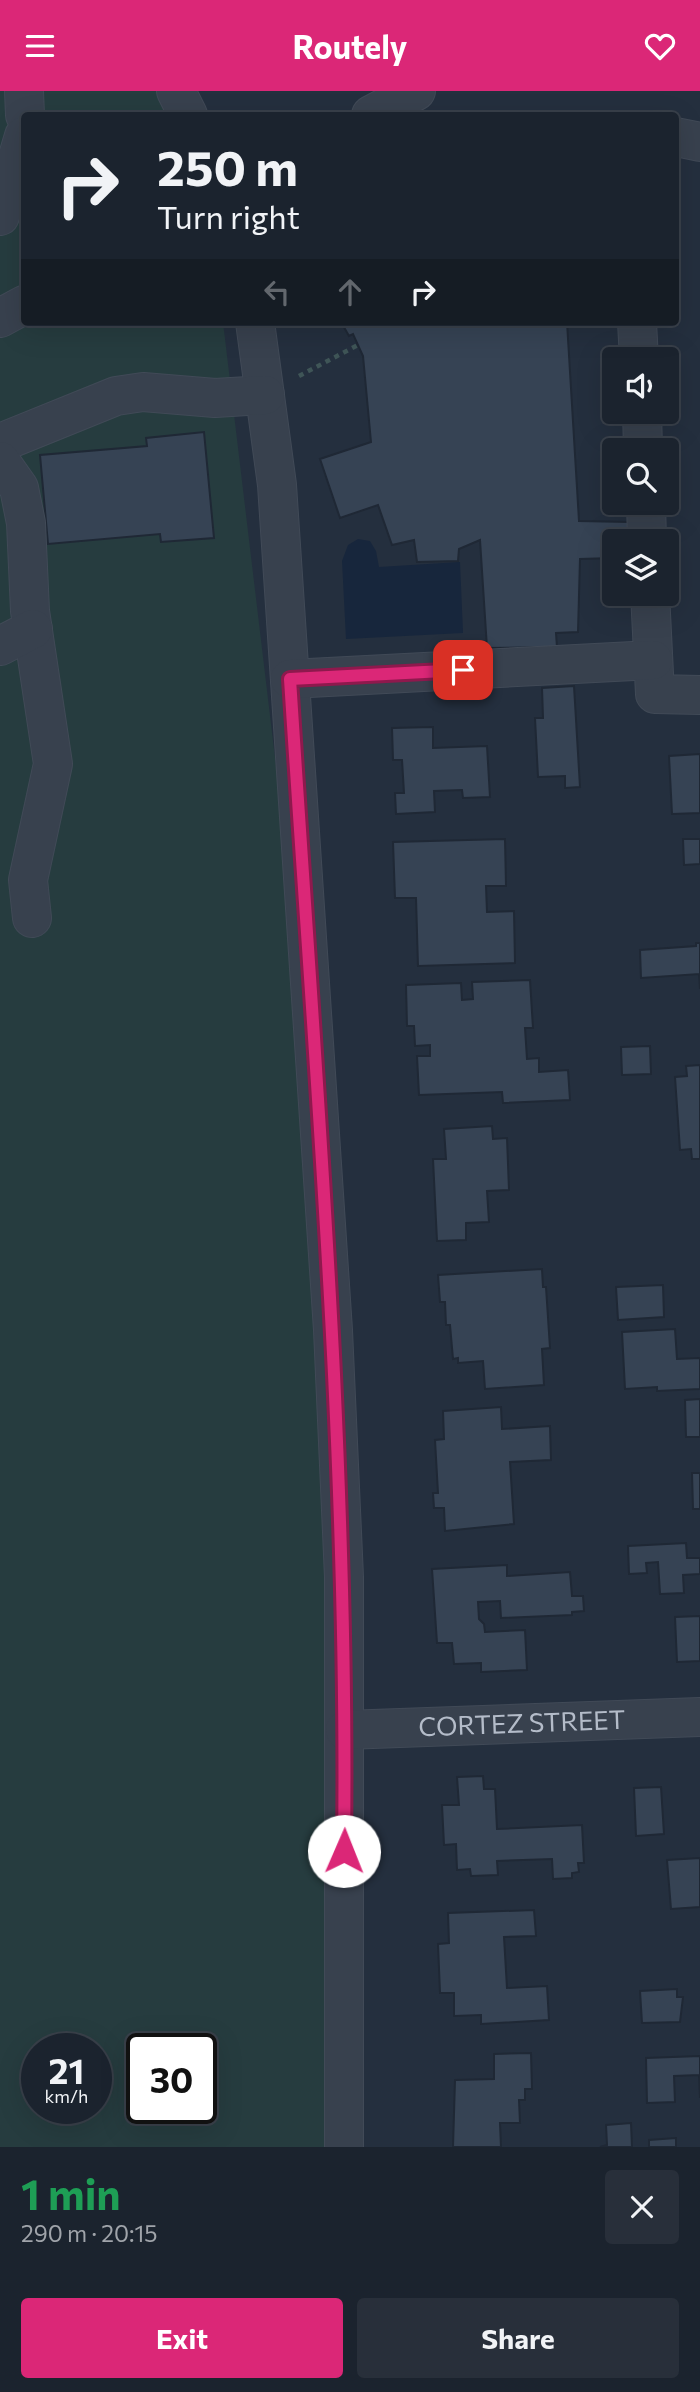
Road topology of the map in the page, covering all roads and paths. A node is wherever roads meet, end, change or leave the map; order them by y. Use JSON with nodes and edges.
{"nodes":[{"id":1,"x":24,"y":91,"type":"edge"},
{"id":2,"x":176,"y":91,"type":"edge"},
{"id":3,"x":416,"y":91,"type":"edge"},
{"id":4,"x":25,"y":112,"type":"edge"},
{"id":5,"x":186,"y":112,"type":"edge"},
{"id":6,"x":377,"y":112,"type":"edge"},
{"id":7,"x":679,"y":138,"type":"edge"},
{"id":8,"x":700,"y":142,"type":"edge"},
{"id":9,"x":21,"y":146,"type":"edge"},
{"id":10,"x":0,"y":216,"type":"edge"},
{"id":11,"x":21,"y":307,"type":"edge"},
{"id":12,"x":0,"y":318,"type":"edge"},
{"id":13,"x":256,"y":326,"type":"edge"},
{"id":14,"x":637,"y":326,"type":"edge"},
{"id":15,"x":358,"y":345,"type":"dead end"},
{"id":16,"x":638,"y":347,"type":"edge"},
{"id":17,"x":299,"y":376,"type":"dead end"},
{"id":18,"x":265,"y":395,"type":"junction"},
{"id":19,"x":0,"y":443,"type":"edge"},
{"id":20,"x":0,"y":461,"type":"edge"},
{"id":21,"x":651,"y":606,"type":"edge"},
{"id":22,"x":33,"y":629,"type":"junction"},
{"id":23,"x":0,"y":646,"type":"edge"},
{"id":24,"x":653,"y":660,"type":"junction"},
{"id":25,"x":290,"y":679,"type":"junction"},
{"id":26,"x":700,"y":695,"type":"edge"},
{"id":27,"x":33,"y":918,"type":"dead end"},
{"id":28,"x":700,"y":1717,"type":"edge"},
{"id":29,"x":345,"y":1730,"type":"junction"},
{"id":30,"x":345,"y":2147,"type":"edge"}],
"edges":[{"from":1,"to":4,"type":"street"},
{"from":2,"to":5,"type":"street"},
{"from":3,"to":6,"type":"street"},
{"from":7,"to":8,"type":"street"},
{"from":9,"to":10,"type":"street"},
{"from":11,"to":12,"type":"street"},
{"from":13,"to":18,"type":"street"},
{"from":14,"to":16,"type":"street"},
{"from":15,"to":17,"type":"path"},
{"from":18,"to":19,"type":"street"},
{"from":18,"to":25,"type":"street"},
{"from":20,"to":22,"type":"street"},
{"from":21,"to":24,"type":"street"},
{"from":22,"to":23,"type":"street"},
{"from":22,"to":27,"type":"street"},
{"from":24,"to":25,"type":"street"},
{"from":24,"to":26,"type":"street"},
{"from":25,"to":29,"type":"street"},
{"from":28,"to":29,"type":"street","name":"CORTEZ STREET"},
{"from":29,"to":30,"type":"street"}]}
